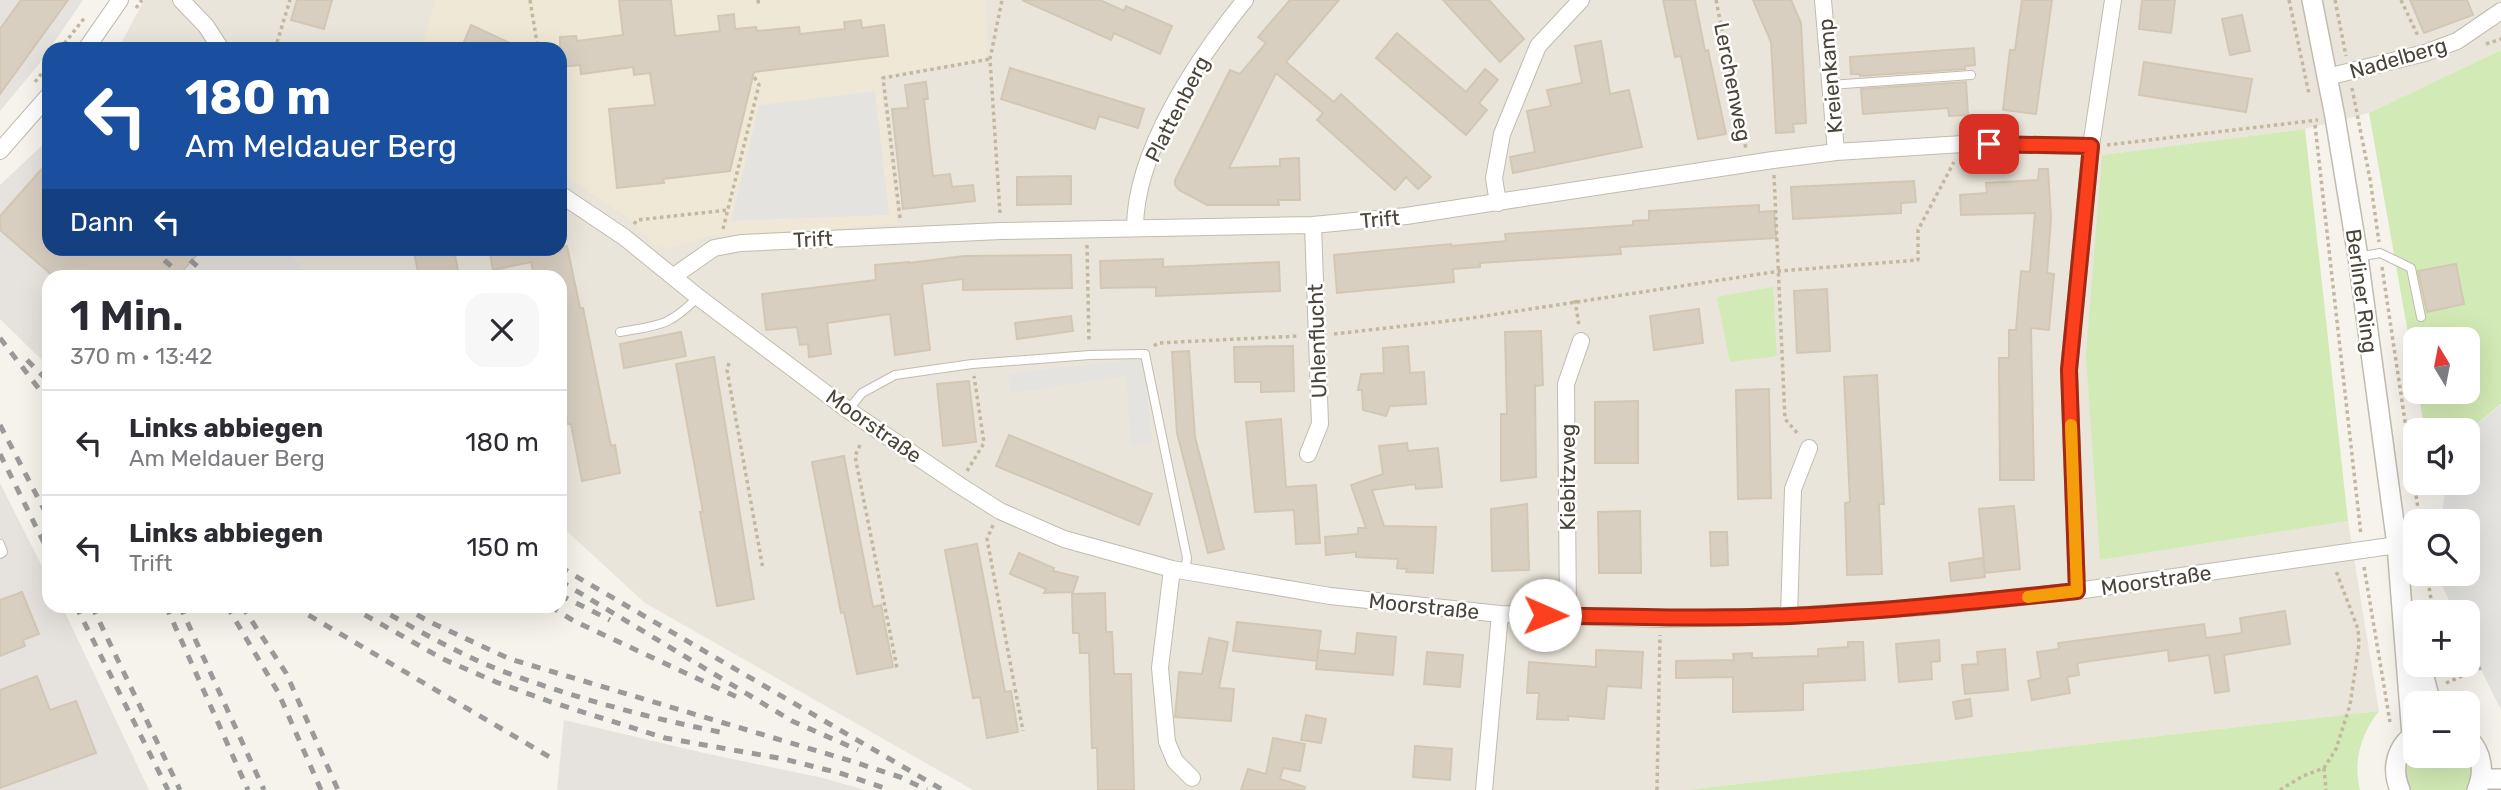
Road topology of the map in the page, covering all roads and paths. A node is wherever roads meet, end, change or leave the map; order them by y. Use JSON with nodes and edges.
{"nodes":[{"id":1,"x":120,"y":0,"type":"edge"},
{"id":2,"x":181,"y":0,"type":"edge"},
{"id":3,"x":290,"y":0,"type":"edge"},
{"id":4,"x":530,"y":0,"type":"edge"},
{"id":5,"x":758,"y":0,"type":"edge"},
{"id":6,"x":1002,"y":0,"type":"edge"},
{"id":7,"x":1245,"y":0,"type":"edge"},
{"id":8,"x":1581,"y":0,"type":"edge"},
{"id":9,"x":1716,"y":0,"type":"edge"},
{"id":10,"x":1823,"y":0,"type":"edge"},
{"id":11,"x":2113,"y":0,"type":"edge"},
{"id":12,"x":2289,"y":0,"type":"edge"},
{"id":13,"x":2312,"y":0,"type":"edge"},
{"id":14,"x":2335,"y":0,"type":"edge"},
{"id":15,"x":2401,"y":0,"type":"edge"},
{"id":16,"x":759,"y":6,"type":"dead end"},
{"id":17,"x":90,"y":10,"type":"dead end"},
{"id":18,"x":2501,"y":11,"type":"edge"},
{"id":19,"x":65,"y":42,"type":"edge"},
{"id":20,"x":91,"y":42,"type":"edge"},
{"id":21,"x":216,"y":42,"type":"edge"},
{"id":22,"x":277,"y":42,"type":"edge"},
{"id":23,"x":537,"y":42,"type":"edge"},
{"id":24,"x":2421,"y":42,"type":"dead end"},
{"id":25,"x":990,"y":59,"type":"junction"},
{"id":26,"x":2347,"y":61,"type":"dead end"},
{"id":27,"x":753,"y":75,"type":"dead end"},
{"id":28,"x":1971,"y":75,"type":"dead end"},
{"id":29,"x":2327,"y":77,"type":"junction"},
{"id":30,"x":1830,"y":85,"type":"junction"},
{"id":31,"x":2353,"y":88,"type":"dead end"},
{"id":32,"x":2309,"y":94,"type":"dead end"},
{"id":33,"x":42,"y":103,"type":"edge"},
{"id":34,"x":2312,"y":108,"type":"dead end"},
{"id":35,"x":2315,"y":121,"type":"junction"},
{"id":36,"x":1963,"y":144,"type":"junction"},
{"id":37,"x":2091,"y":146,"type":"junction"},
{"id":38,"x":0,"y":151,"type":"edge"},
{"id":39,"x":1836,"y":152,"type":"junction"},
{"id":40,"x":1773,"y":160,"type":"junction"},
{"id":41,"x":1749,"y":164,"type":"junction"},
{"id":42,"x":567,"y":199,"type":"edge"},
{"id":43,"x":1498,"y":203,"type":"junction"},
{"id":44,"x":727,"y":210,"type":"junction"},
{"id":45,"x":1313,"y":225,"type":"junction"},
{"id":46,"x":1135,"y":228,"type":"junction"},
{"id":47,"x":631,"y":229,"type":"dead end"},
{"id":48,"x":1086,"y":229,"type":"junction"},
{"id":49,"x":1001,"y":231,"type":"junction"},
{"id":50,"x":902,"y":235,"type":"junction"},
{"id":51,"x":718,"y":248,"type":"junction"},
{"id":52,"x":2380,"y":253,"type":"junction"},
{"id":53,"x":2358,"y":257,"type":"junction"},
{"id":54,"x":1780,"y":271,"type":"junction"},
{"id":55,"x":674,"y":276,"type":"junction"},
{"id":56,"x":698,"y":297,"type":"junction"},
{"id":57,"x":1574,"y":300,"type":"junction"},
{"id":58,"x":2421,"y":317,"type":"dead end"},
{"id":59,"x":620,"y":332,"type":"dead end"},
{"id":60,"x":1317,"y":336,"type":"junction"},
{"id":61,"x":1581,"y":341,"type":"joint"},
{"id":62,"x":1144,"y":354,"type":"junction"},
{"id":63,"x":1090,"y":355,"type":"junction"},
{"id":64,"x":729,"y":363,"type":"dead end"},
{"id":65,"x":972,"y":364,"type":"junction"},
{"id":66,"x":848,"y":410,"type":"junction"},
{"id":67,"x":2405,"y":418,"type":"edge"},
{"id":68,"x":860,"y":445,"type":"dead end"},
{"id":69,"x":1809,"y":448,"type":"joint"},
{"id":70,"x":1308,"y":454,"type":"dead end"},
{"id":71,"x":958,"y":485,"type":"junction"},
{"id":72,"x":1000,"y":511,"type":"junction"},
{"id":73,"x":2360,"y":529,"type":"dead end"},
{"id":74,"x":0,"y":544,"type":"edge"},
{"id":75,"x":2397,"y":545,"type":"junction"},
{"id":76,"x":0,"y":554,"type":"edge"},
{"id":77,"x":2333,"y":555,"type":"junction"},
{"id":78,"x":2364,"y":567,"type":"dead end"},
{"id":79,"x":763,"y":569,"type":"dead end"},
{"id":80,"x":1178,"y":570,"type":"junction"},
{"id":81,"x":2402,"y":584,"type":"junction"},
{"id":82,"x":2077,"y":591,"type":"junction"},
{"id":83,"x":2406,"y":600,"type":"edge"},
{"id":84,"x":1500,"y":614,"type":"junction"},
{"id":85,"x":1568,"y":616,"type":"junction"},
{"id":86,"x":1790,"y":616,"type":"junction"},
{"id":87,"x":1660,"y":619,"type":"junction"},
{"id":88,"x":2483,"y":667,"type":"dead end"},
{"id":89,"x":897,"y":668,"type":"dead end"},
{"id":90,"x":2444,"y":684,"type":"dead end"},
{"id":91,"x":2410,"y":691,"type":"edge"},
{"id":92,"x":1023,"y":731,"type":"dead end"},
{"id":93,"x":2391,"y":731,"type":"dead end"},
{"id":94,"x":2403,"y":747,"type":"edge"},
{"id":95,"x":2480,"y":757,"type":"joint"},
{"id":96,"x":2501,"y":762,"type":"edge"},
{"id":97,"x":2324,"y":768,"type":"junction"},
{"id":98,"x":1192,"y":778,"type":"dead end"},
{"id":99,"x":2486,"y":783,"type":"edge"},
{"id":100,"x":1485,"y":790,"type":"edge"},
{"id":101,"x":1657,"y":790,"type":"edge"},
{"id":102,"x":2280,"y":790,"type":"edge"},
{"id":103,"x":2326,"y":790,"type":"edge"},
{"id":104,"x":2400,"y":790,"type":"edge"}],
"edges":[{"from":1,"to":20,"type":"street"},
{"from":2,"to":21,"type":"street"},
{"from":3,"to":22,"type":"path"},
{"from":4,"to":23,"type":"path"},
{"from":5,"to":16,"type":"path"},
{"from":6,"to":25,"type":"path"},
{"from":7,"to":46,"type":"street","name":"Plattenberg"},
{"from":8,"to":43,"type":"street"},
{"from":9,"to":41,"type":"path","name":"Lerchenweg"},
{"from":10,"to":30,"type":"street","name":"Kreienkamp"},
{"from":11,"to":37,"type":"street"},
{"from":12,"to":32,"type":"path"},
{"from":13,"to":29,"type":"street","name":"Berliner Ring"},
{"from":14,"to":26,"type":"path"},
{"from":15,"to":24,"type":"path"},
{"from":17,"to":19,"type":"path"},
{"from":18,"to":29,"type":"street","name":"Nadelberg"},
{"from":25,"to":49,"type":"path"},
{"from":25,"to":50,"type":"path"},
{"from":27,"to":44,"type":"path"},
{"from":28,"to":30,"type":"lane"},
{"from":29,"to":53,"type":"street","name":"Berliner Ring"},
{"from":30,"to":39,"type":"street","name":"Kreienkamp"},
{"from":31,"to":52,"type":"path"},
{"from":33,"to":38,"type":"street"},
{"from":34,"to":35,"type":"path"},
{"from":35,"to":37,"type":"path"},
{"from":35,"to":73,"type":"path"},
{"from":36,"to":37,"type":"street","name":"Trift"},
{"from":36,"to":39,"type":"street","name":"Trift"},
{"from":36,"to":54,"type":"path"},
{"from":37,"to":82,"type":"street"},
{"from":39,"to":40,"type":"street","name":"Trift"},
{"from":40,"to":41,"type":"street","name":"Trift"},
{"from":40,"to":54,"type":"path"},
{"from":41,"to":43,"type":"street","name":"Trift"},
{"from":42,"to":55,"type":"street","name":"Moorstraße"},
{"from":43,"to":45,"type":"street","name":"Trift"},
{"from":44,"to":47,"type":"path"},
{"from":44,"to":51,"type":"path"},
{"from":45,"to":46,"type":"street","name":"Trift"},
{"from":45,"to":60,"type":"street","name":"Uhlenflucht"},
{"from":46,"to":48,"type":"street","name":"Trift"},
{"from":48,"to":49,"type":"street","name":"Trift"},
{"from":48,"to":63,"type":"path"},
{"from":49,"to":50,"type":"street","name":"Trift"},
{"from":50,"to":51,"type":"street","name":"Trift"},
{"from":51,"to":55,"type":"street","name":"Trift"},
{"from":52,"to":53,"type":"lane"},
{"from":52,"to":58,"type":"lane"},
{"from":52,"to":67,"type":"path"},
{"from":53,"to":75,"type":"street","name":"Berliner Ring"},
{"from":54,"to":57,"type":"path"},
{"from":54,"to":69,"type":"path"},
{"from":55,"to":56,"type":"street","name":"Moorstraße"},
{"from":56,"to":59,"type":"lane"},
{"from":56,"to":66,"type":"street","name":"Moorstraße"},
{"from":57,"to":60,"type":"path"},
{"from":57,"to":61,"type":"path"},
{"from":60,"to":62,"type":"path"},
{"from":60,"to":70,"type":"street","name":"Uhlenflucht"},
{"from":61,"to":85,"type":"street","name":"Kiebitzweg"},
{"from":62,"to":63,"type":"lane"},
{"from":62,"to":80,"type":"lane"},
{"from":63,"to":65,"type":"lane"},
{"from":64,"to":79,"type":"path"},
{"from":65,"to":66,"type":"lane"},
{"from":65,"to":71,"type":"path"},
{"from":66,"to":71,"type":"street","name":"Moorstraße"},
{"from":68,"to":89,"type":"path"},
{"from":69,"to":86,"type":"street"},
{"from":71,"to":72,"type":"street","name":"Moorstraße"},
{"from":72,"to":80,"type":"street","name":"Moorstraße"},
{"from":72,"to":92,"type":"path"},
{"from":74,"to":76,"type":"lane"},
{"from":75,"to":77,"type":"street","name":"Moorstraße"},
{"from":75,"to":81,"type":"street","name":"Berliner Ring"},
{"from":77,"to":82,"type":"street","name":"Moorstraße"},
{"from":77,"to":97,"type":"path"},
{"from":78,"to":93,"type":"path"},
{"from":80,"to":84,"type":"street","name":"Moorstraße"},
{"from":80,"to":98,"type":"street"},
{"from":81,"to":83,"type":"street","name":"Berliner Ring"},
{"from":81,"to":91,"type":"street","name":"Berliner Ring"},
{"from":82,"to":86,"type":"street","name":"Moorstraße"},
{"from":84,"to":85,"type":"street","name":"Moorstraße"},
{"from":84,"to":100,"type":"street"},
{"from":85,"to":87,"type":"street","name":"Moorstraße"},
{"from":86,"to":87,"type":"street","name":"Moorstraße"},
{"from":87,"to":101,"type":"path"},
{"from":88,"to":90,"type":"path"},
{"from":94,"to":104,"type":"street"},
{"from":95,"to":96,"type":"street"},
{"from":95,"to":99,"type":"street"},
{"from":97,"to":102,"type":"path"},
{"from":97,"to":103,"type":"path"}]}
